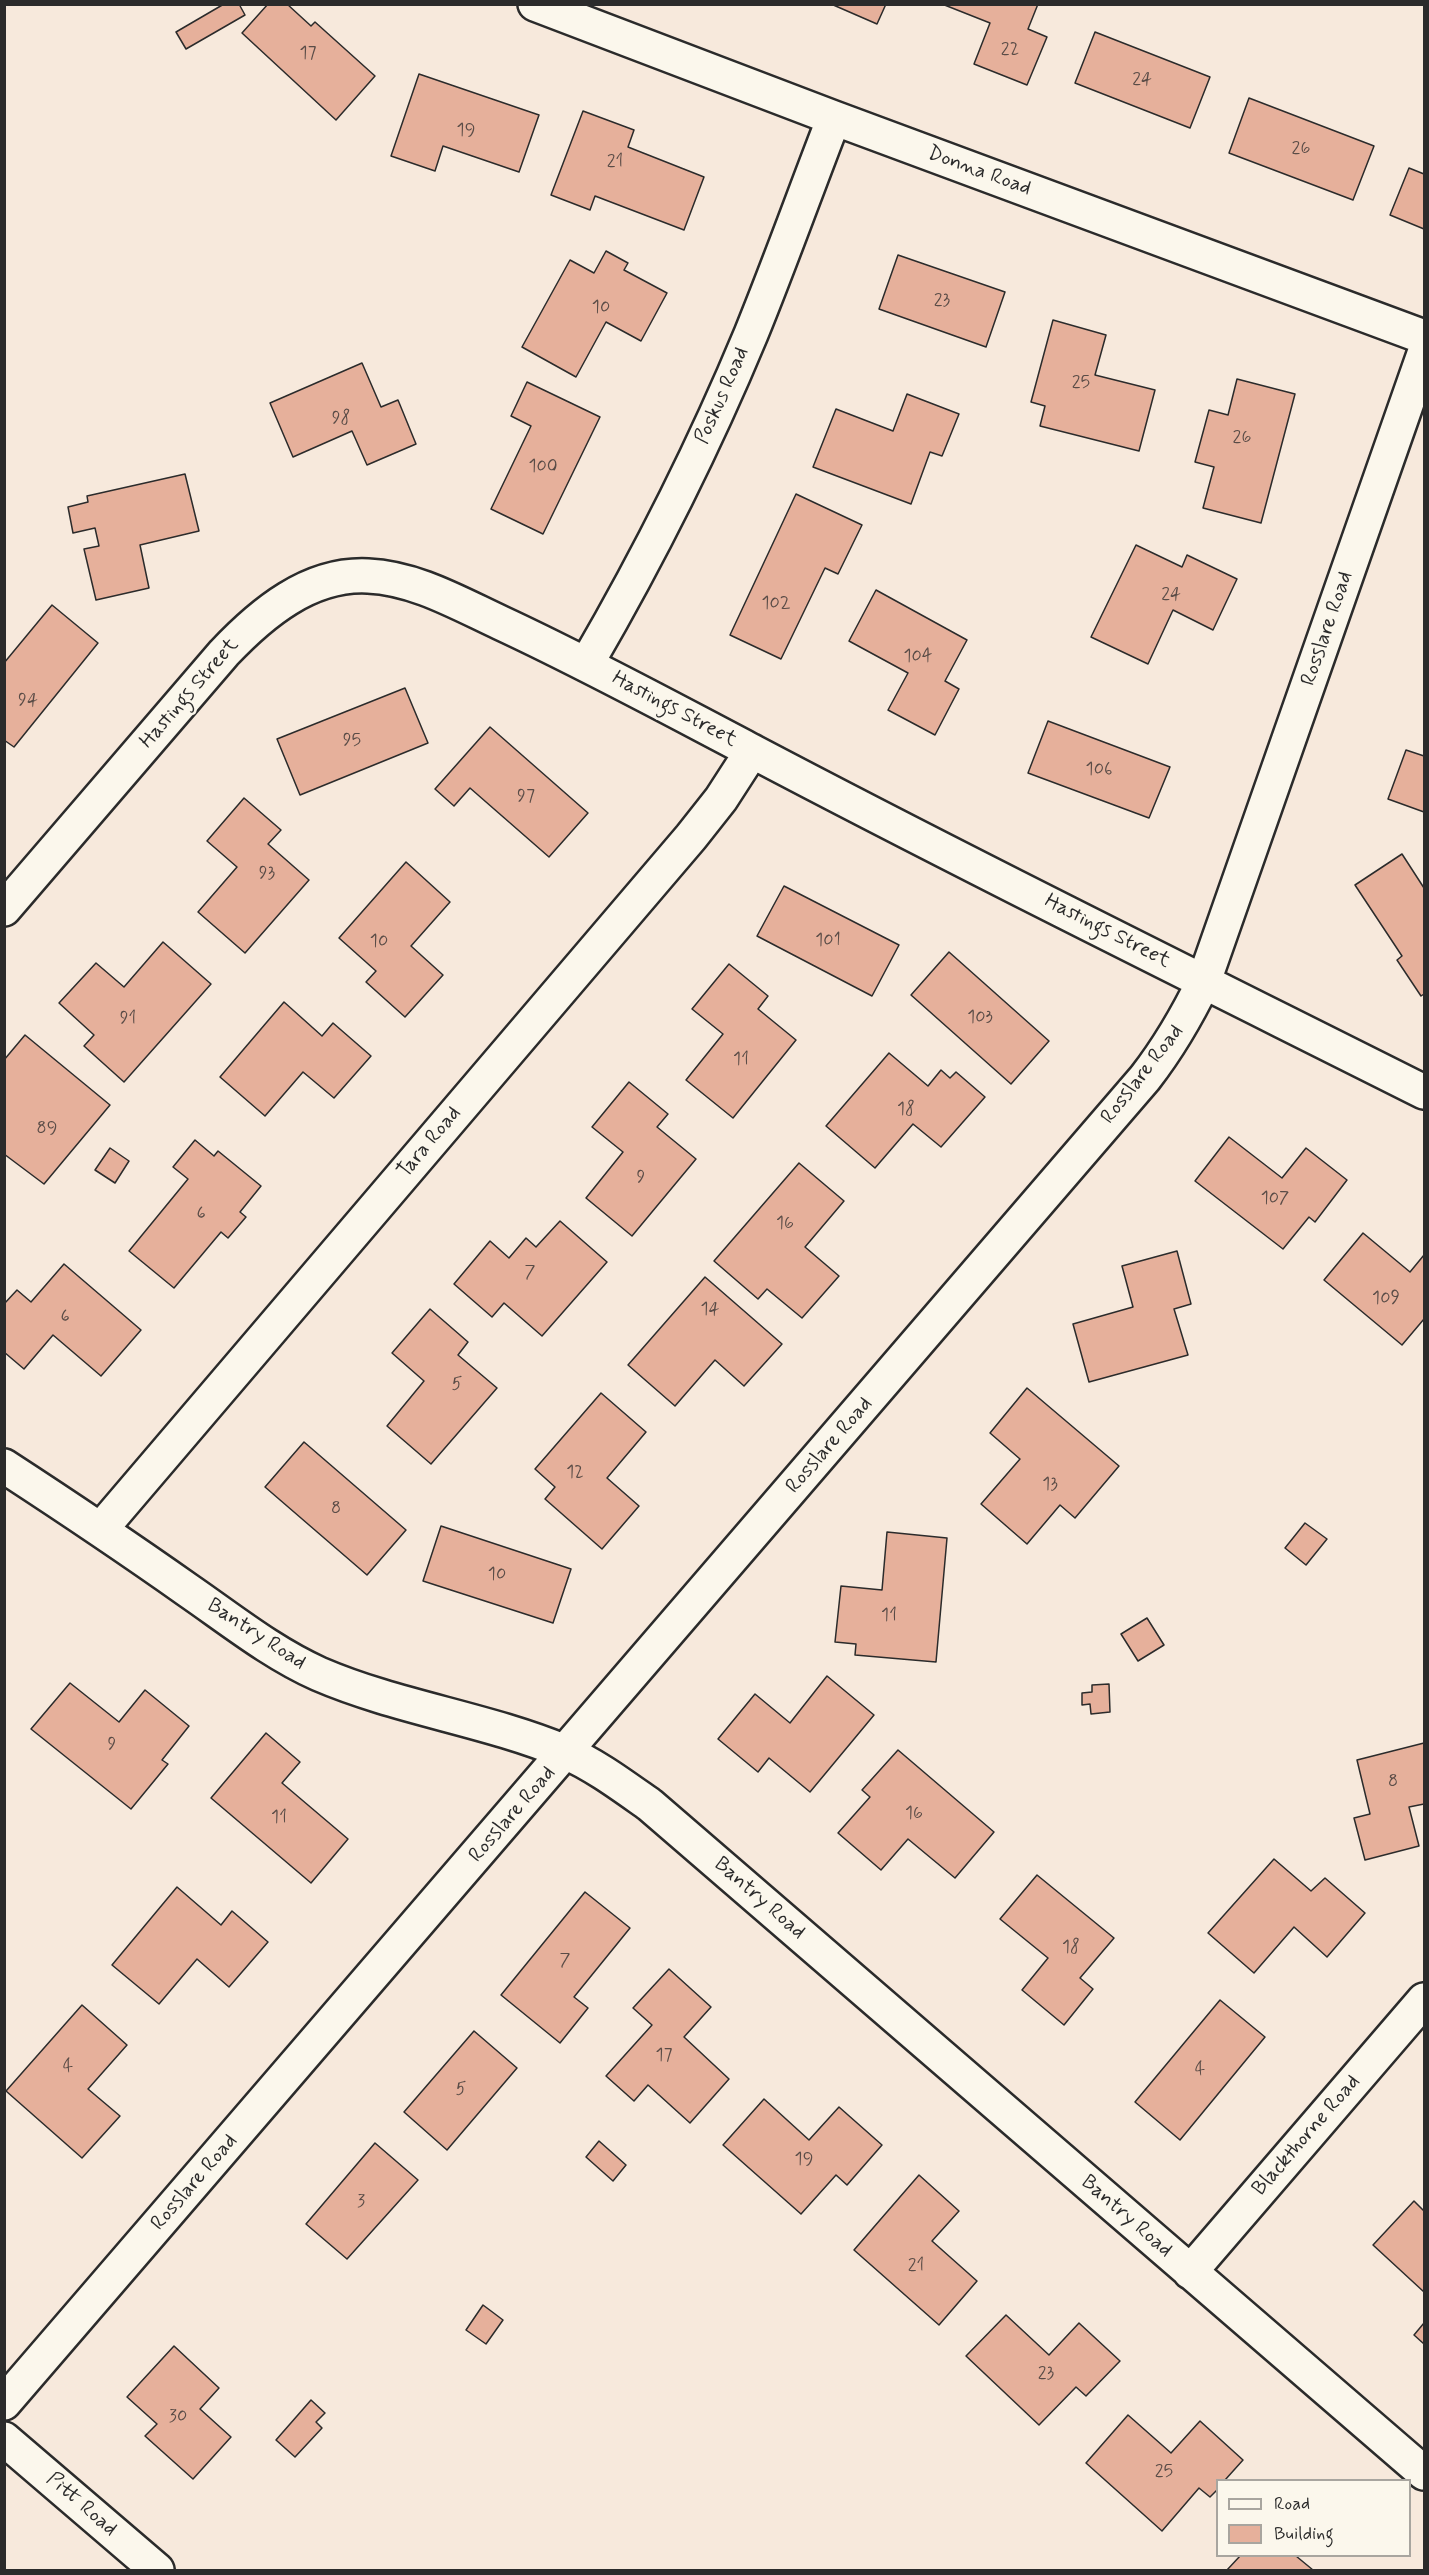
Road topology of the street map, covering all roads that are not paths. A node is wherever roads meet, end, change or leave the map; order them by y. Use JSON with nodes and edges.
{"nodes":[{"id":1,"x":535,"y":4,"type":"edge"},
{"id":2,"x":834,"y":118,"type":"junction"},
{"id":3,"x":1425,"y":337,"type":"edge"},
{"id":4,"x":1425,"y":354,"type":"edge"},
{"id":5,"x":586,"y":663,"type":"junction"},
{"id":6,"x":752,"y":751,"type":"junction"},
{"id":7,"x":4,"y":909,"type":"edge"},
{"id":8,"x":1204,"y":981,"type":"junction"},
{"id":9,"x":1425,"y":1092,"type":"edge"},
{"id":10,"x":4,"y":1466,"type":"edge"},
{"id":11,"x":101,"y":1529,"type":"junction"},
{"id":12,"x":567,"y":1753,"type":"junction"},
{"id":13,"x":1425,"y":2000,"type":"edge"},
{"id":14,"x":1190,"y":2272,"type":"junction"},
{"id":15,"x":4,"y":2403,"type":"edge"},
{"id":16,"x":4,"y":2439,"type":"edge"},
{"id":17,"x":1425,"y":2473,"type":"edge"},
{"id":18,"x":157,"y":2571,"type":"edge"}],
"edges":[{"from":1,"to":2,"type":"street","name":"Donna Road"},
{"from":2,"to":3,"type":"street","name":"Donna Road"},
{"from":2,"to":5,"type":"street","name":"Poskus Road"},
{"from":4,"to":8,"type":"street","name":"Rosslare Road"},
{"from":5,"to":6,"type":"street","name":"Hastings Street"},
{"from":5,"to":7,"type":"street","name":"Hastings Street"},
{"from":6,"to":8,"type":"street","name":"Hastings Street"},
{"from":6,"to":11,"type":"street","name":"Tara Road"},
{"from":8,"to":9,"type":"street","name":"Hastings Street"},
{"from":8,"to":12,"type":"street","name":"Rosslare Road"},
{"from":10,"to":11,"type":"street","name":"Bantry Road"},
{"from":11,"to":12,"type":"street","name":"Bantry Road"},
{"from":12,"to":14,"type":"street","name":"Bantry Road"},
{"from":12,"to":15,"type":"street","name":"Rosslare Road"},
{"from":13,"to":14,"type":"street","name":"Blackthorne Road"},
{"from":14,"to":17,"type":"street","name":"Bantry Road"},
{"from":16,"to":18,"type":"street","name":"Pitt Road"}]}
